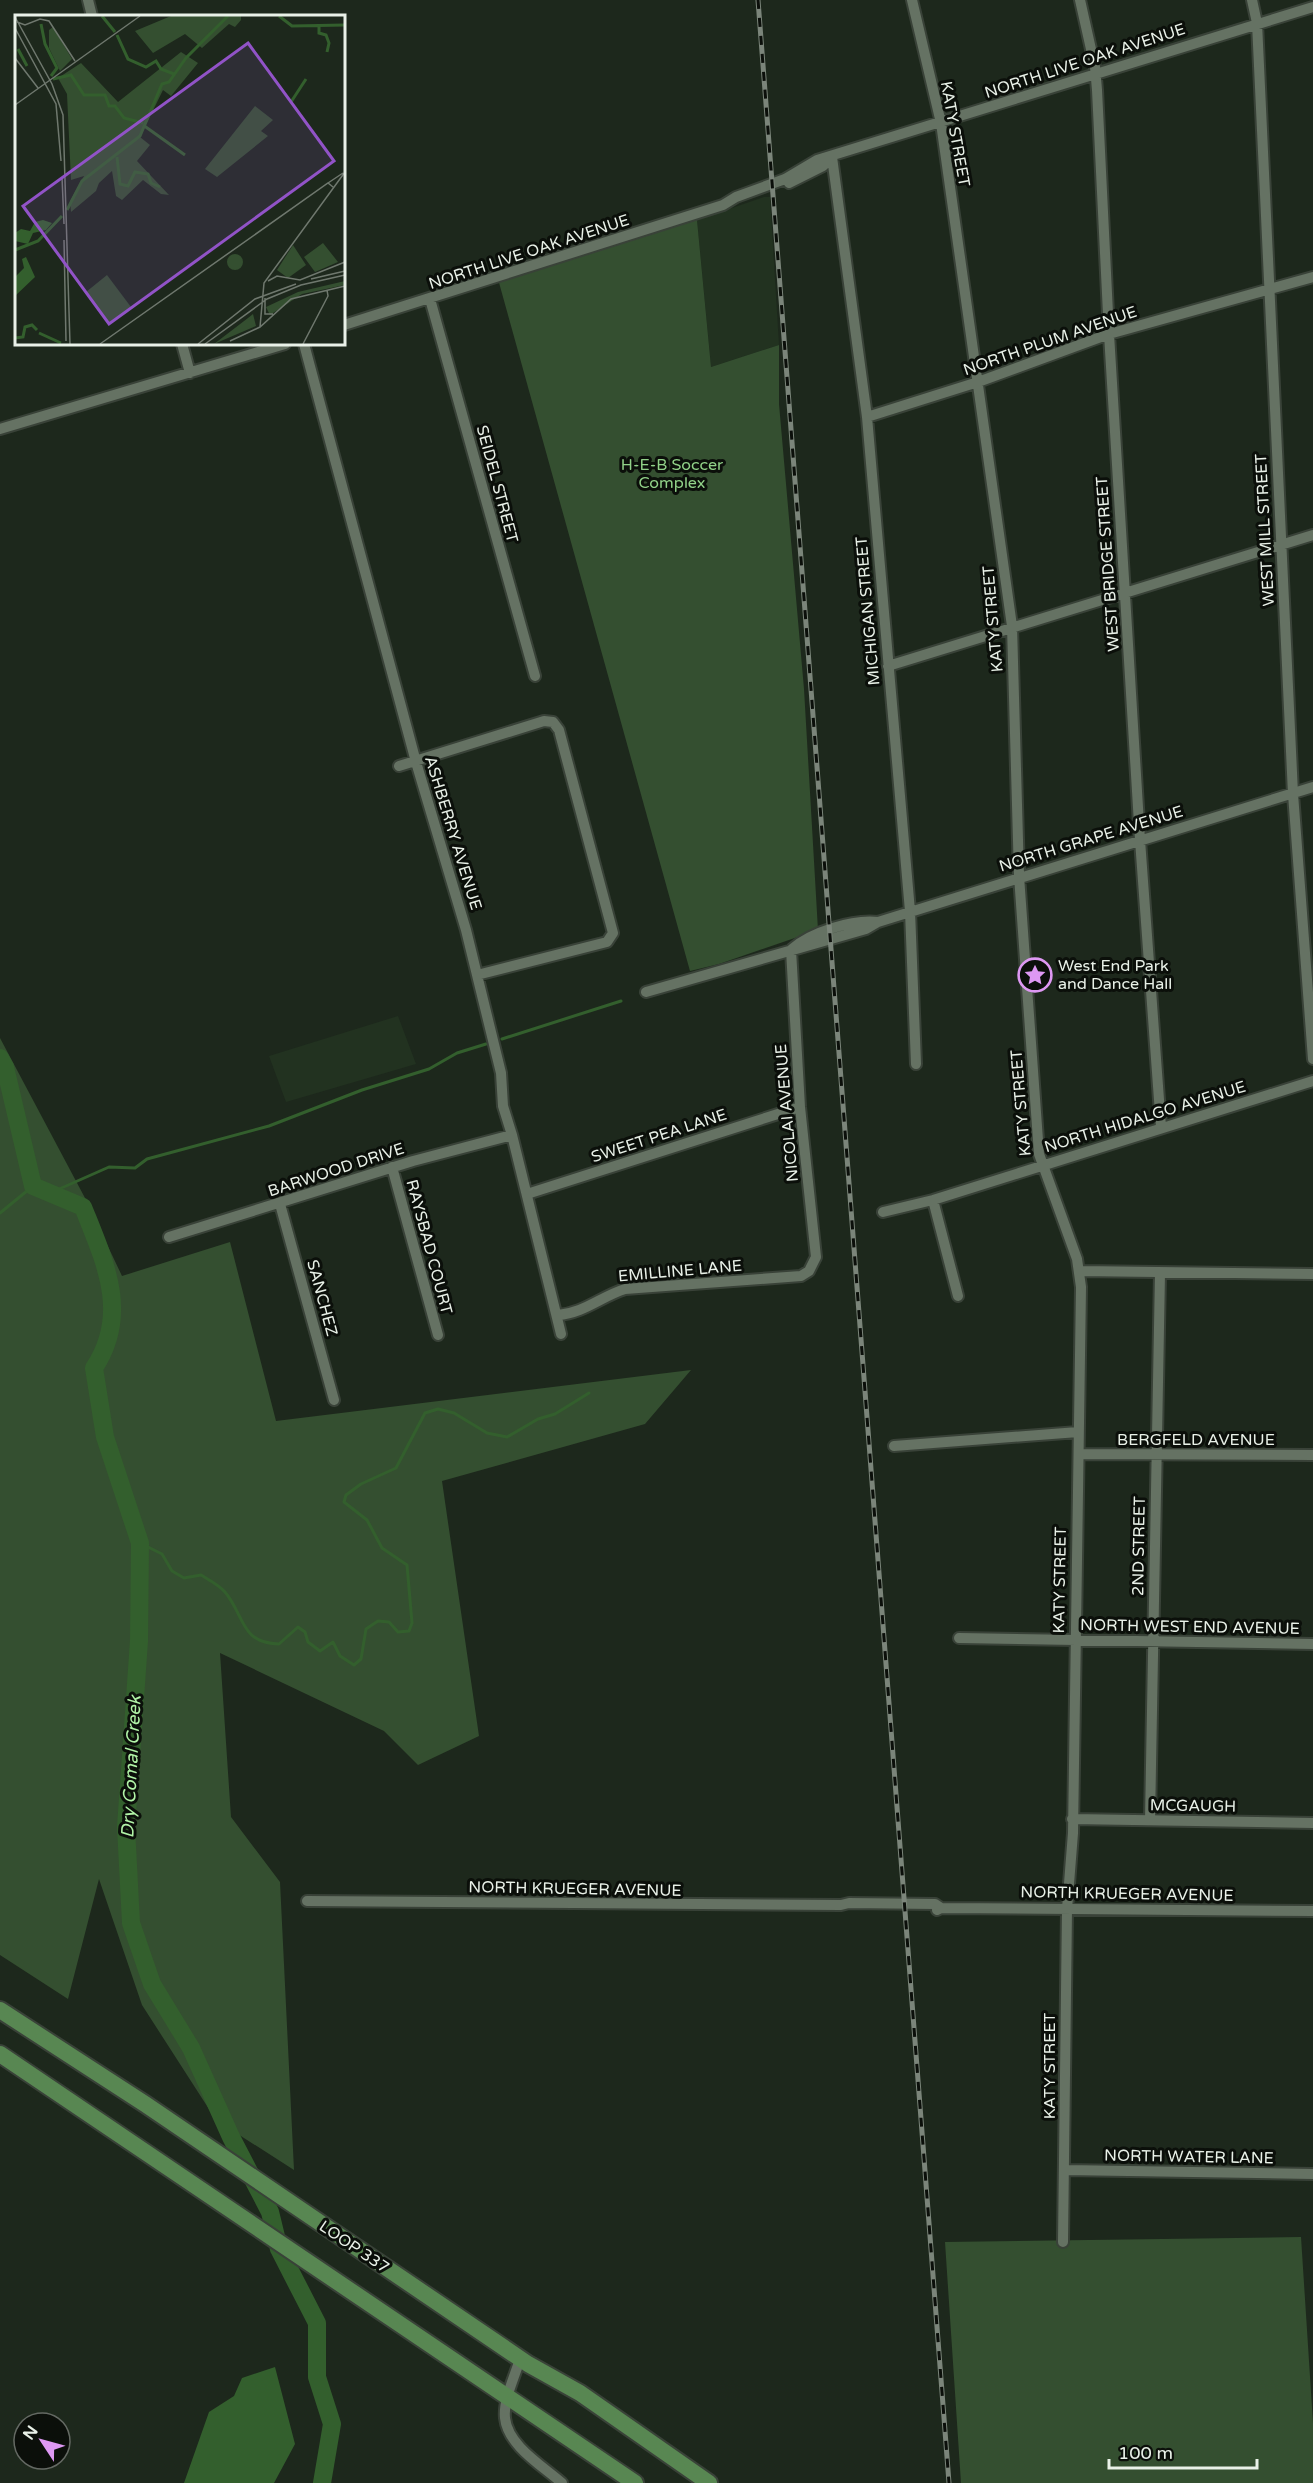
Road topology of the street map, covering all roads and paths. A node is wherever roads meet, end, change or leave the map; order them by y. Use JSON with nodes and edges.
{"nodes":[{"id":1,"x":88,"y":0,"type":"edge"},
{"id":2,"x":912,"y":0,"type":"edge"},
{"id":3,"x":1080,"y":0,"type":"edge"},
{"id":4,"x":1252,"y":0,"type":"edge"},
{"id":5,"x":1313,"y":7,"type":"edge"},
{"id":6,"x":92,"y":15,"type":"edge"},
{"id":7,"x":1257,"y":23,"type":"junction"},
{"id":8,"x":1095,"y":72,"type":"junction"},
{"id":9,"x":941,"y":123,"type":"junction"},
{"id":10,"x":832,"y":157,"type":"junction"},
{"id":11,"x":1313,"y":277,"type":"edge"},
{"id":12,"x":1269,"y":291,"type":"junction"},
{"id":13,"x":430,"y":299,"type":"junction"},
{"id":14,"x":345,"y":325,"type":"edge"},
{"id":15,"x":1108,"y":334,"type":"junction"},
{"id":16,"x":182,"y":345,"type":"edge"},
{"id":17,"x":282,"y":345,"type":"edge"},
{"id":18,"x":304,"y":345,"type":"edge"},
{"id":19,"x":190,"y":373,"type":"junction"},
{"id":20,"x":978,"y":382,"type":"junction"},
{"id":21,"x":867,"y":417,"type":"junction"},
{"id":22,"x":0,"y":429,"type":"edge"},
{"id":23,"x":1313,"y":535,"type":"edge"},
{"id":24,"x":1280,"y":546,"type":"junction"},
{"id":25,"x":1125,"y":593,"type":"junction"},
{"id":26,"x":1012,"y":626,"type":"junction"},
{"id":27,"x":888,"y":666,"type":"junction"},
{"id":28,"x":535,"y":676,"type":"dead end"},
{"id":29,"x":416,"y":762,"type":"junction"},
{"id":30,"x":399,"y":766,"type":"dead end"},
{"id":31,"x":1313,"y":787,"type":"edge"},
{"id":32,"x":1293,"y":794,"type":"junction"},
{"id":33,"x":1140,"y":840,"type":"junction"},
{"id":34,"x":1018,"y":876,"type":"junction"},
{"id":35,"x":910,"y":911,"type":"junction"},
{"id":36,"x":791,"y":950,"type":"junction"},
{"id":37,"x":477,"y":975,"type":"junction"},
{"id":38,"x":646,"y":992,"type":"dead end"},
{"id":39,"x":1313,"y":1059,"type":"edge"},
{"id":40,"x":916,"y":1064,"type":"dead end"},
{"id":41,"x":1313,"y":1081,"type":"edge"},
{"id":42,"x":800,"y":1107,"type":"junction"},
{"id":43,"x":1161,"y":1127,"type":"junction"},
{"id":44,"x":512,"y":1135,"type":"junction"},
{"id":45,"x":1042,"y":1165,"type":"junction"},
{"id":46,"x":392,"y":1167,"type":"junction"},
{"id":47,"x":526,"y":1194,"type":"junction"},
{"id":48,"x":933,"y":1200,"type":"junction"},
{"id":49,"x":280,"y":1204,"type":"junction"},
{"id":50,"x":883,"y":1212,"type":"dead end"},
{"id":51,"x":169,"y":1238,"type":"dead end"},
{"id":52,"x":809,"y":1271,"type":"joint"},
{"id":53,"x":1080,"y":1271,"type":"junction"},
{"id":54,"x":1160,"y":1273,"type":"junction"},
{"id":55,"x":1313,"y":1274,"type":"edge"},
{"id":56,"x":958,"y":1296,"type":"dead end"},
{"id":57,"x":558,"y":1316,"type":"junction"},
{"id":58,"x":561,"y":1334,"type":"dead end"},
{"id":59,"x":438,"y":1335,"type":"dead end"},
{"id":60,"x":334,"y":1400,"type":"dead end"},
{"id":61,"x":1078,"y":1432,"type":"junction"},
{"id":62,"x":894,"y":1446,"type":"dead end"},
{"id":63,"x":1078,"y":1454,"type":"junction"},
{"id":64,"x":1313,"y":1455,"type":"edge"},
{"id":65,"x":1156,"y":1456,"type":"junction"},
{"id":66,"x":959,"y":1638,"type":"dead end"},
{"id":67,"x":1074,"y":1640,"type":"junction"},
{"id":68,"x":1152,"y":1641,"type":"junction"},
{"id":69,"x":1313,"y":1644,"type":"edge"},
{"id":70,"x":1072,"y":1819,"type":"junction"},
{"id":71,"x":1150,"y":1820,"type":"junction"},
{"id":72,"x":1313,"y":1822,"type":"edge"},
{"id":73,"x":307,"y":1901,"type":"dead end"},
{"id":74,"x":1067,"y":1909,"type":"junction"},
{"id":75,"x":1313,"y":1911,"type":"edge"},
{"id":76,"x":0,"y":2010,"type":"edge"},
{"id":77,"x":0,"y":2054,"type":"edge"},
{"id":78,"x":1065,"y":2170,"type":"junction"},
{"id":79,"x":1313,"y":2174,"type":"edge"},
{"id":80,"x":1063,"y":2242,"type":"dead end"},
{"id":81,"x":520,"y":2359,"type":"junction"},
{"id":82,"x":509,"y":2396,"type":"junction"},
{"id":83,"x":638,"y":2433,"type":"junction"},
{"id":84,"x":613,"y":2467,"type":"junction"},
{"id":85,"x":562,"y":2483,"type":"edge"},
{"id":86,"x":635,"y":2483,"type":"edge"},
{"id":87,"x":644,"y":2483,"type":"edge"},
{"id":88,"x":697,"y":2483,"type":"edge"},
{"id":89,"x":709,"y":2483,"type":"edge"}],
"edges":[{"from":1,"to":6,"type":"street"},
{"from":2,"to":9,"type":"street","name":"KATY STREET"},
{"from":3,"to":8,"type":"street","name":"WEST BRIDGE STREET"},
{"from":4,"to":7,"type":"street","name":"WEST MILL STREET"},
{"from":5,"to":7,"type":"street","name":"NORTH LIVE OAK AVENUE"},
{"from":7,"to":8,"type":"street","name":"NORTH LIVE OAK AVENUE"},
{"from":7,"to":12,"type":"street","name":"WEST MILL STREET"},
{"from":8,"to":9,"type":"street","name":"NORTH LIVE OAK AVENUE"},
{"from":8,"to":15,"type":"street","name":"WEST BRIDGE STREET"},
{"from":9,"to":10,"type":"street","name":"NORTH LIVE OAK AVENUE"},
{"from":9,"to":20,"type":"street","name":"KATY STREET"},
{"from":10,"to":13,"type":"street","name":"NORTH LIVE OAK AVENUE"},
{"from":10,"to":21,"type":"street","name":"MICHIGAN STREET"},
{"from":11,"to":12,"type":"street","name":"NORTH PLUM AVENUE"},
{"from":12,"to":15,"type":"street","name":"NORTH PLUM AVENUE"},
{"from":12,"to":24,"type":"street","name":"WEST MILL STREET"},
{"from":13,"to":14,"type":"street","name":"NORTH LIVE OAK AVENUE"},
{"from":13,"to":28,"type":"street","name":"SEIDEL STREET"},
{"from":15,"to":20,"type":"street","name":"NORTH PLUM AVENUE"},
{"from":15,"to":25,"type":"street","name":"WEST BRIDGE STREET"},
{"from":16,"to":19,"type":"street"},
{"from":17,"to":19,"type":"street"},
{"from":18,"to":29,"type":"street","name":"ASHBERRY AVENUE"},
{"from":19,"to":22,"type":"street"},
{"from":20,"to":21,"type":"street","name":"NORTH PLUM AVENUE"},
{"from":20,"to":26,"type":"street","name":"KATY STREET"},
{"from":21,"to":27,"type":"street","name":"MICHIGAN STREET"},
{"from":23,"to":24,"type":"street"},
{"from":24,"to":25,"type":"street"},
{"from":24,"to":32,"type":"street","name":"WEST MILL STREET"},
{"from":25,"to":26,"type":"street"},
{"from":25,"to":33,"type":"street","name":"WEST BRIDGE STREET"},
{"from":26,"to":27,"type":"street"},
{"from":26,"to":34,"type":"street","name":"KATY STREET"},
{"from":27,"to":35,"type":"street","name":"MICHIGAN STREET"},
{"from":29,"to":30,"type":"street"},
{"from":29,"to":37,"type":"street","name":"ASHBERRY AVENUE"},
{"from":29,"to":37,"type":"street"},
{"from":31,"to":32,"type":"street","name":"NORTH GRAPE AVENUE"},
{"from":32,"to":33,"type":"street","name":"NORTH GRAPE AVENUE"},
{"from":32,"to":39,"type":"street","name":"WEST MILL STREET"},
{"from":33,"to":34,"type":"street","name":"NORTH GRAPE AVENUE"},
{"from":33,"to":43,"type":"street","name":"WEST BRIDGE STREET"},
{"from":34,"to":35,"type":"street","name":"NORTH GRAPE AVENUE"},
{"from":34,"to":45,"type":"street","name":"KATY STREET"},
{"from":35,"to":36,"type":"street","name":"NORTH GRAPE AVENUE"},
{"from":35,"to":40,"type":"street","name":"MICHIGAN STREET"},
{"from":36,"to":38,"type":"street","name":"NORTH GRAPE AVENUE"},
{"from":36,"to":42,"type":"street","name":"NICOLAI AVENUE"},
{"from":37,"to":44,"type":"street","name":"ASHBERRY AVENUE"},
{"from":41,"to":43,"type":"street","name":"NORTH HIDALGO AVENUE"},
{"from":42,"to":47,"type":"street","name":"SWEET PEA LANE"},
{"from":42,"to":52,"type":"street","name":"NICOLAI AVENUE"},
{"from":43,"to":45,"type":"street","name":"NORTH HIDALGO AVENUE"},
{"from":44,"to":46,"type":"street","name":"BARWOOD DRIVE"},
{"from":44,"to":47,"type":"street","name":"ASHBERRY AVENUE"},
{"from":45,"to":48,"type":"street","name":"NORTH HIDALGO AVENUE"},
{"from":45,"to":53,"type":"street","name":"KATY STREET"},
{"from":46,"to":49,"type":"street","name":"BARWOOD DRIVE"},
{"from":46,"to":59,"type":"street","name":"RAYSBAD COURT"},
{"from":47,"to":57,"type":"street","name":"ASHBERRY AVENUE"},
{"from":48,"to":50,"type":"street","name":"NORTH HIDALGO AVENUE"},
{"from":48,"to":56,"type":"street"},
{"from":49,"to":51,"type":"street","name":"BARWOOD DRIVE"},
{"from":49,"to":60,"type":"street","name":"SANCHEZ"},
{"from":52,"to":57,"type":"street","name":"EMILLINE LANE"},
{"from":53,"to":54,"type":"street"},
{"from":53,"to":61,"type":"street","name":"KATY STREET"},
{"from":54,"to":55,"type":"street"},
{"from":54,"to":65,"type":"street","name":"2ND STREET"},
{"from":57,"to":58,"type":"street","name":"ASHBERRY AVENUE"},
{"from":61,"to":62,"type":"street"},
{"from":61,"to":63,"type":"street","name":"KATY STREET"},
{"from":63,"to":65,"type":"street","name":"BERGFELD AVENUE"},
{"from":63,"to":67,"type":"street","name":"KATY STREET"},
{"from":64,"to":65,"type":"street","name":"BERGFELD AVENUE"},
{"from":65,"to":68,"type":"street","name":"2ND STREET"},
{"from":66,"to":67,"type":"street","name":"NORTH WEST END AVENUE"},
{"from":67,"to":68,"type":"street","name":"NORTH WEST END AVENUE"},
{"from":67,"to":70,"type":"street","name":"KATY STREET"},
{"from":68,"to":69,"type":"street","name":"NORTH WEST END AVENUE"},
{"from":68,"to":71,"type":"street","name":"2ND STREET"},
{"from":70,"to":71,"type":"street","name":"MCGAUGH"},
{"from":70,"to":74,"type":"street","name":"KATY STREET"},
{"from":71,"to":72,"type":"street","name":"MCGAUGH"},
{"from":73,"to":74,"type":"street","name":"NORTH KRUEGER AVENUE"},
{"from":74,"to":75,"type":"street","name":"NORTH KRUEGER AVENUE"},
{"from":74,"to":78,"type":"street","name":"KATY STREET"},
{"from":76,"to":81,"type":"main road","name":"LOOP 337"},
{"from":77,"to":82,"type":"main road"},
{"from":78,"to":79,"type":"street","name":"NORTH WATER LANE"},
{"from":78,"to":80,"type":"street","name":"KATY STREET"},
{"from":81,"to":82,"type":"street"},
{"from":81,"to":83,"type":"main road","name":"LOOP 337"},
{"from":82,"to":84,"type":"main road"},
{"from":82,"to":85,"type":"street"},
{"from":83,"to":88,"type":"main road"},
{"from":83,"to":89,"type":"main road","name":"LOOP 337"},
{"from":84,"to":86,"type":"main road"},
{"from":84,"to":87,"type":"main road"}]}
